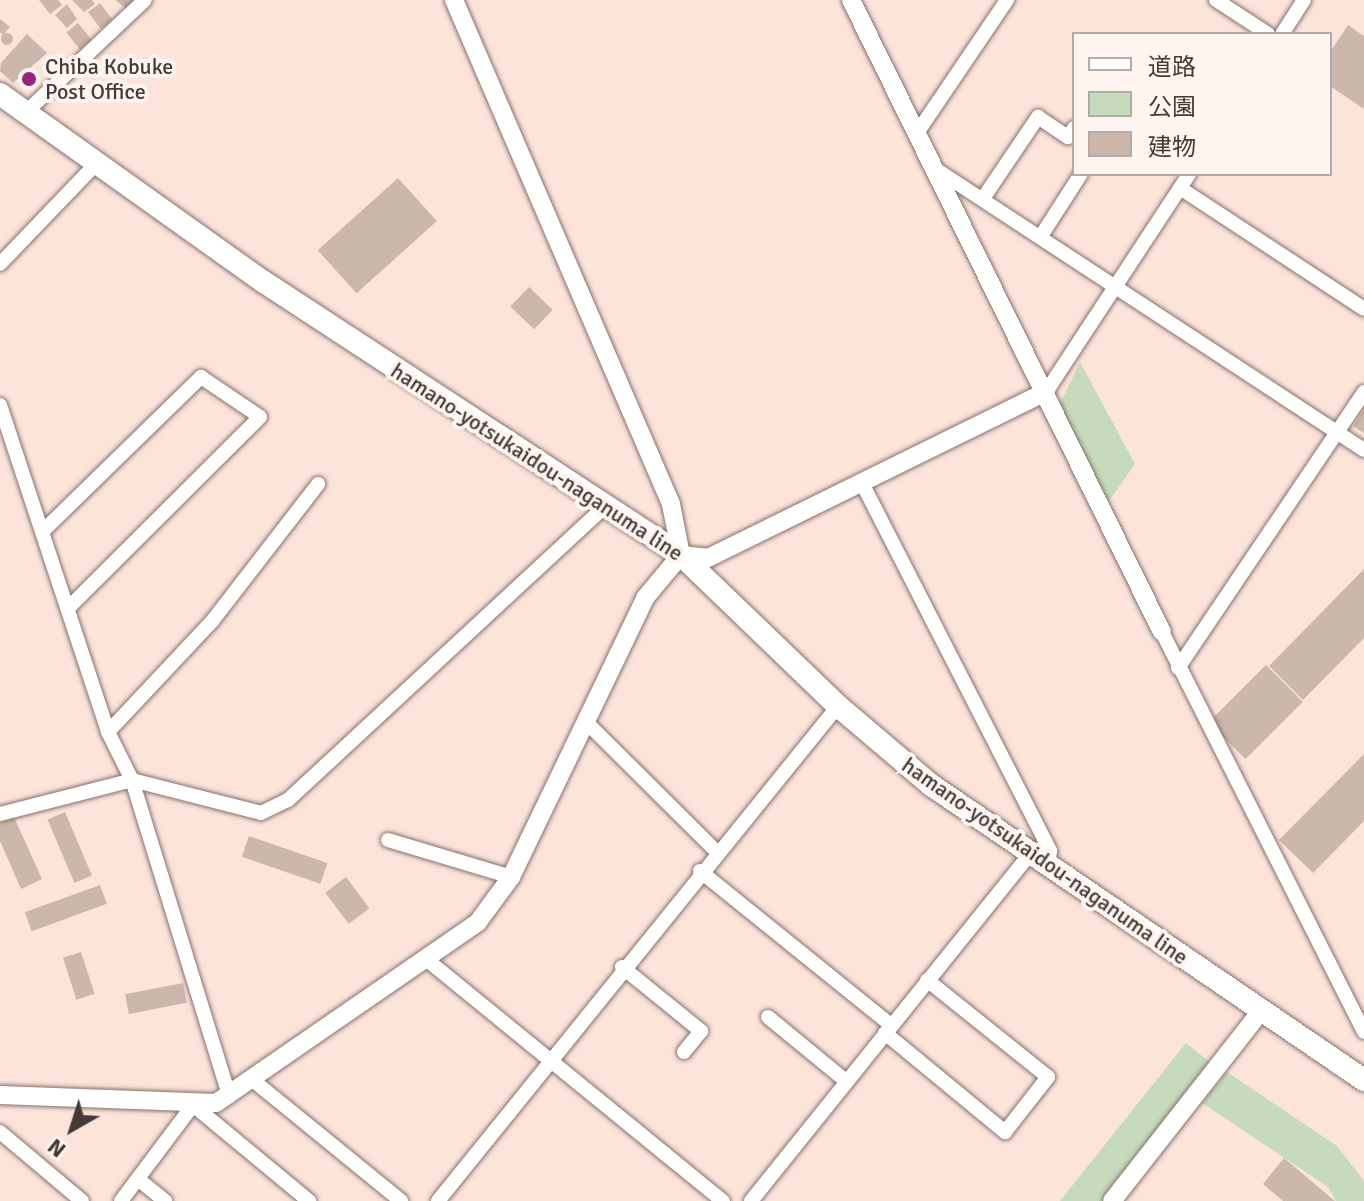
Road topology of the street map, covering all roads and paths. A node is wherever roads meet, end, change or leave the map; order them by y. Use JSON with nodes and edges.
{"nodes":[{"id":1,"x":145,"y":0,"type":"edge"},
{"id":2,"x":454,"y":0,"type":"edge"},
{"id":3,"x":851,"y":0,"type":"edge"},
{"id":4,"x":1007,"y":0,"type":"edge"},
{"id":5,"x":1216,"y":0,"type":"edge"},
{"id":6,"x":1304,"y":0,"type":"edge"},
{"id":7,"x":1265,"y":32,"type":"edge"},
{"id":8,"x":1283,"y":32,"type":"edge"},
{"id":9,"x":0,"y":94,"type":"edge"},
{"id":10,"x":26,"y":112,"type":"junction"},
{"id":11,"x":917,"y":133,"type":"junction"},
{"id":12,"x":1072,"y":135,"type":"edge"},
{"id":13,"x":97,"y":163,"type":"junction"},
{"id":14,"x":934,"y":168,"type":"junction"},
{"id":15,"x":1080,"y":176,"type":"edge"},
{"id":16,"x":1188,"y":176,"type":"edge"},
{"id":17,"x":1180,"y":188,"type":"junction"},
{"id":18,"x":984,"y":197,"type":"junction"},
{"id":19,"x":1041,"y":236,"type":"junction"},
{"id":20,"x":0,"y":264,"type":"edge"},
{"id":21,"x":1116,"y":285,"type":"junction"},
{"id":22,"x":1364,"y":309,"type":"edge"},
{"id":23,"x":1046,"y":392,"type":"junction"},
{"id":24,"x":1364,"y":392,"type":"edge"},
{"id":25,"x":0,"y":405,"type":"edge"},
{"id":26,"x":1337,"y":432,"type":"junction"},
{"id":27,"x":1364,"y":450,"type":"edge"},
{"id":28,"x":862,"y":483,"type":"junction"},
{"id":29,"x":318,"y":484,"type":"dead end"},
{"id":30,"x":605,"y":506,"type":"junction"},
{"id":31,"x":43,"y":531,"type":"junction"},
{"id":32,"x":681,"y":555,"type":"junction"},
{"id":33,"x":68,"y":608,"type":"junction"},
{"id":34,"x":1162,"y":632,"type":"joint"},
{"id":35,"x":1178,"y":668,"type":"junction"},
{"id":36,"x":838,"y":706,"type":"junction"},
{"id":37,"x":586,"y":722,"type":"junction"},
{"id":38,"x":108,"y":732,"type":"junction"},
{"id":39,"x":132,"y":780,"type":"junction"},
{"id":40,"x":0,"y":814,"type":"edge"},
{"id":41,"x":388,"y":840,"type":"dead end"},
{"id":42,"x":716,"y":851,"type":"junction"},
{"id":43,"x":1039,"y":860,"type":"junction"},
{"id":44,"x":700,"y":871,"type":"junction"},
{"id":45,"x":511,"y":877,"type":"junction"},
{"id":46,"x":426,"y":959,"type":"junction"},
{"id":47,"x":622,"y":967,"type":"junction"},
{"id":48,"x":927,"y":980,"type":"junction"},
{"id":49,"x":1262,"y":1010,"type":"junction"},
{"id":50,"x":768,"y":1017,"type":"dead end"},
{"id":51,"x":888,"y":1029,"type":"junction"},
{"id":52,"x":1364,"y":1032,"type":"edge"},
{"id":53,"x":684,"y":1052,"type":"dead end"},
{"id":54,"x":550,"y":1059,"type":"junction"},
{"id":55,"x":1364,"y":1080,"type":"edge"},
{"id":56,"x":254,"y":1081,"type":"junction"},
{"id":57,"x":846,"y":1081,"type":"junction"},
{"id":58,"x":0,"y":1095,"type":"edge"},
{"id":59,"x":229,"y":1096,"type":"junction"},
{"id":60,"x":193,"y":1105,"type":"junction"},
{"id":61,"x":0,"y":1132,"type":"edge"},
{"id":62,"x":138,"y":1179,"type":"junction"},
{"id":63,"x":82,"y":1201,"type":"edge"},
{"id":64,"x":121,"y":1201,"type":"edge"},
{"id":65,"x":165,"y":1201,"type":"edge"},
{"id":66,"x":309,"y":1201,"type":"edge"},
{"id":67,"x":401,"y":1201,"type":"edge"},
{"id":68,"x":438,"y":1201,"type":"edge"},
{"id":69,"x":723,"y":1201,"type":"edge"},
{"id":70,"x":751,"y":1201,"type":"edge"},
{"id":71,"x":1112,"y":1201,"type":"edge"}],
"edges":[{"from":1,"to":10,"type":"street"},
{"from":2,"to":32,"type":"street"},
{"from":3,"to":11,"type":"street"},
{"from":4,"to":11,"type":"street"},
{"from":5,"to":7,"type":"street"},
{"from":6,"to":8,"type":"street"},
{"from":9,"to":10,"type":"main road","name":"hamano-yotsukaidou-naganuma line"},
{"from":10,"to":13,"type":"main road","name":"hamano-yotsukaidou-naganuma line"},
{"from":11,"to":14,"type":"street"},
{"from":12,"to":18,"type":"street"},
{"from":13,"to":20,"type":"street"},
{"from":13,"to":30,"type":"main road","name":"hamano-yotsukaidou-naganuma line"},
{"from":14,"to":18,"type":"street"},
{"from":14,"to":23,"type":"street"},
{"from":15,"to":19,"type":"street"},
{"from":16,"to":17,"type":"street"},
{"from":17,"to":21,"type":"street"},
{"from":17,"to":22,"type":"street"},
{"from":18,"to":19,"type":"street"},
{"from":19,"to":21,"type":"street"},
{"from":21,"to":23,"type":"street"},
{"from":21,"to":26,"type":"street"},
{"from":23,"to":28,"type":"street"},
{"from":23,"to":34,"type":"street"},
{"from":24,"to":26,"type":"street"},
{"from":25,"to":31,"type":"street"},
{"from":26,"to":27,"type":"street"},
{"from":26,"to":35,"type":"street"},
{"from":28,"to":32,"type":"street"},
{"from":28,"to":43,"type":"street"},
{"from":29,"to":38,"type":"street"},
{"from":30,"to":32,"type":"main road","name":"hamano-yotsukaidou-naganuma line"},
{"from":30,"to":39,"type":"street"},
{"from":31,"to":33,"type":"street"},
{"from":31,"to":33,"type":"street"},
{"from":32,"to":36,"type":"main road","name":"hamano-yotsukaidou-naganuma line"},
{"from":32,"to":37,"type":"street"},
{"from":33,"to":38,"type":"street"},
{"from":34,"to":35,"type":"street"},
{"from":35,"to":52,"type":"street"},
{"from":36,"to":42,"type":"street"},
{"from":36,"to":43,"type":"main road","name":"hamano-yotsukaidou-naganuma line"},
{"from":37,"to":42,"type":"street"},
{"from":37,"to":45,"type":"street"},
{"from":38,"to":39,"type":"street"},
{"from":39,"to":40,"type":"street"},
{"from":39,"to":59,"type":"street"},
{"from":41,"to":45,"type":"street"},
{"from":42,"to":44,"type":"street"},
{"from":43,"to":48,"type":"street"},
{"from":43,"to":49,"type":"main road","name":"hamano-yotsukaidou-naganuma line"},
{"from":44,"to":47,"type":"street"},
{"from":44,"to":51,"type":"street"},
{"from":45,"to":46,"type":"street"},
{"from":46,"to":54,"type":"street"},
{"from":46,"to":56,"type":"street"},
{"from":47,"to":53,"type":"street"},
{"from":47,"to":54,"type":"street"},
{"from":48,"to":51,"type":"street"},
{"from":48,"to":51,"type":"street"},
{"from":49,"to":55,"type":"main road","name":"hamano-yotsukaidou-naganuma line"},
{"from":49,"to":71,"type":"street"},
{"from":50,"to":57,"type":"street"},
{"from":51,"to":57,"type":"street"},
{"from":54,"to":68,"type":"street"},
{"from":54,"to":69,"type":"street"},
{"from":56,"to":59,"type":"street"},
{"from":56,"to":67,"type":"street"},
{"from":57,"to":70,"type":"street"},
{"from":58,"to":60,"type":"street"},
{"from":59,"to":60,"type":"street"},
{"from":60,"to":62,"type":"street"},
{"from":60,"to":66,"type":"street"},
{"from":61,"to":63,"type":"street"},
{"from":62,"to":64,"type":"street"},
{"from":62,"to":65,"type":"street"}]}
